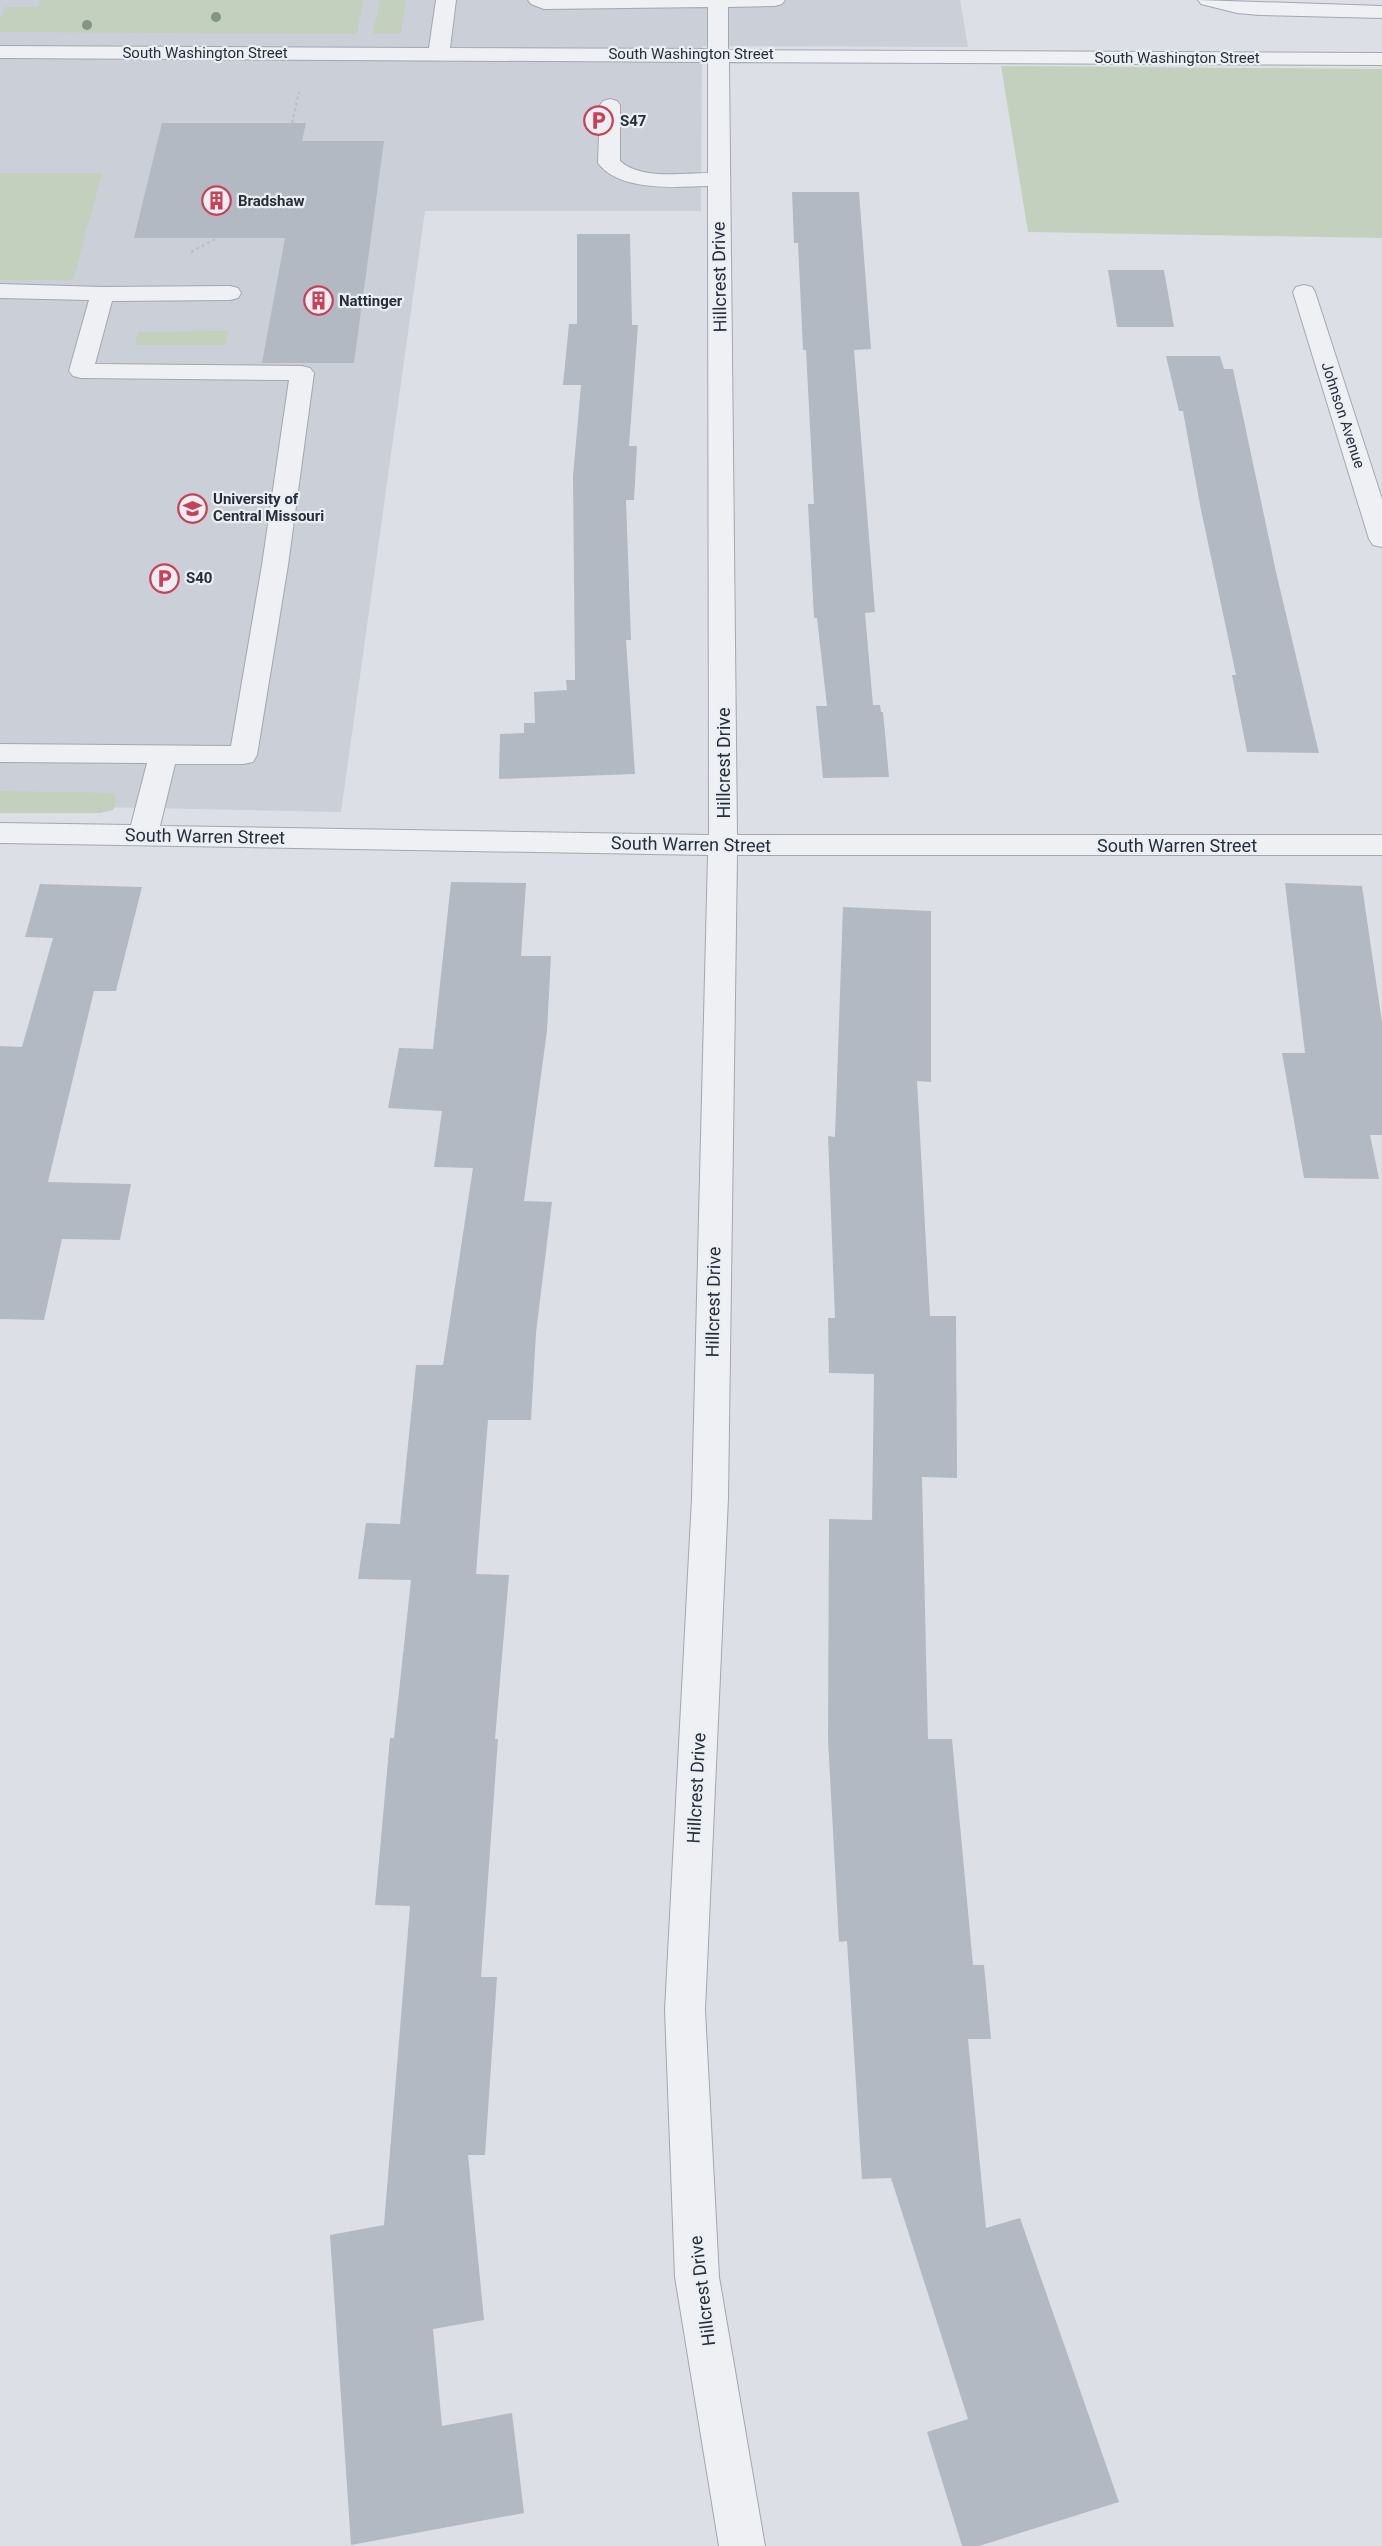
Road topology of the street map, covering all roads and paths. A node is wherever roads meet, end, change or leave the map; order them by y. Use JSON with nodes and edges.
{"nodes":[{"id":1,"x":446,"y":0,"type":"edge"},
{"id":2,"x":538,"y":0,"type":"edge"},
{"id":3,"x":775,"y":0,"type":"edge"},
{"id":4,"x":1208,"y":0,"type":"edge"},
{"id":5,"x":718,"y":2,"type":"junction"},
{"id":6,"x":1382,"y":12,"type":"edge"},
{"id":7,"x":0,"y":52,"type":"edge"},
{"id":8,"x":439,"y":54,"type":"junction"},
{"id":9,"x":717,"y":54,"type":"junction"},
{"id":10,"x":1382,"y":59,"type":"edge"},
{"id":11,"x":299,"y":92,"type":"dead end"},
{"id":12,"x":610,"y":105,"type":"dead end"},
{"id":13,"x":292,"y":123,"type":"dead end"},
{"id":14,"x":718,"y":179,"type":"junction"},
{"id":15,"x":0,"y":291,"type":"edge"},
{"id":16,"x":1304,"y":292,"type":"dead end"},
{"id":17,"x":230,"y":293,"type":"dead end"},
{"id":18,"x":102,"y":294,"type":"junction"},
{"id":19,"x":1382,"y":539,"type":"edge"},
{"id":20,"x":0,"y":753,"type":"edge"},
{"id":21,"x":163,"y":755,"type":"junction"},
{"id":22,"x":0,"y":833,"type":"edge"},
{"id":23,"x":143,"y":836,"type":"junction"},
{"id":24,"x":723,"y":845,"type":"junction"},
{"id":25,"x":1382,"y":845,"type":"edge"},
{"id":26,"x":742,"y":2546,"type":"edge"}],
"edges":[{"from":1,"to":8,"type":"street"},
{"from":2,"to":5,"type":"street"},
{"from":3,"to":5,"type":"street"},
{"from":4,"to":6,"type":"street"},
{"from":5,"to":9,"type":"street","name":"Hillcrest Drive"},
{"from":7,"to":8,"type":"street","name":"South Washington Street"},
{"from":8,"to":9,"type":"street","name":"South Washington Street"},
{"from":9,"to":10,"type":"street","name":"South Washington Street"},
{"from":9,"to":14,"type":"street","name":"Hillcrest Drive"},
{"from":11,"to":13,"type":"path"},
{"from":12,"to":14,"type":"street"},
{"from":14,"to":24,"type":"street","name":"Hillcrest Drive"},
{"from":15,"to":18,"type":"street"},
{"from":16,"to":19,"type":"street","name":"Johnson Avenue"},
{"from":17,"to":18,"type":"street"},
{"from":18,"to":21,"type":"street"},
{"from":20,"to":21,"type":"street"},
{"from":21,"to":23,"type":"street"},
{"from":22,"to":23,"type":"street","name":"South Warren Street"},
{"from":23,"to":24,"type":"street","name":"South Warren Street"},
{"from":24,"to":25,"type":"street","name":"South Warren Street"},
{"from":24,"to":26,"type":"street","name":"Hillcrest Drive"}]}
